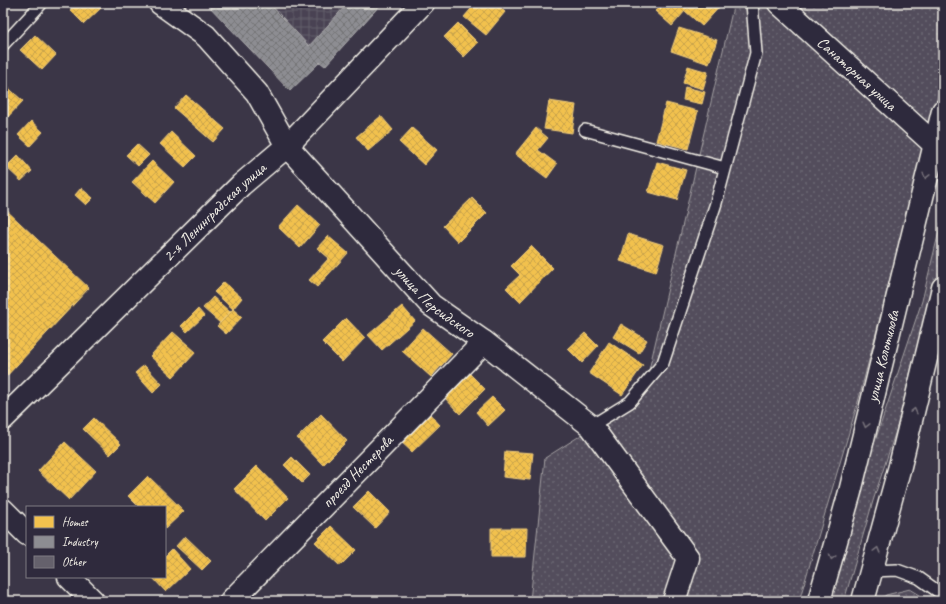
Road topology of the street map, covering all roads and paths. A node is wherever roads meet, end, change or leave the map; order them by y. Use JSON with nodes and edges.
{"nodes":[{"id":1,"x":42,"y":3,"type":"edge"},
{"id":2,"x":160,"y":3,"type":"edge"},
{"id":3,"x":423,"y":3,"type":"edge"},
{"id":4,"x":752,"y":3,"type":"edge"},
{"id":5,"x":779,"y":3,"type":"edge"},
{"id":6,"x":3,"y":45,"type":"edge"},
{"id":7,"x":943,"y":111,"type":"edge"},
{"id":8,"x":585,"y":130,"type":"dead end"},
{"id":9,"x":934,"y":144,"type":"junction"},
{"id":10,"x":287,"y":146,"type":"junction"},
{"id":11,"x":725,"y":168,"type":"junction"},
{"id":12,"x":943,"y":288,"type":"edge"},
{"id":13,"x":484,"y":342,"type":"junction"},
{"id":14,"x":3,"y":419,"type":"edge"},
{"id":15,"x":591,"y":426,"type":"junction"},
{"id":16,"x":3,"y":510,"type":"edge"},
{"id":17,"x":26,"y":533,"type":"edge"},
{"id":18,"x":871,"y":571,"type":"junction"},
{"id":19,"x":70,"y":578,"type":"edge"},
{"id":20,"x":943,"y":595,"type":"edge"},
{"id":21,"x":93,"y":601,"type":"edge"},
{"id":22,"x":231,"y":601,"type":"edge"},
{"id":23,"x":674,"y":601,"type":"edge"},
{"id":24,"x":819,"y":601,"type":"edge"},
{"id":25,"x":863,"y":601,"type":"edge"}],
"edges":[{"from":1,"to":6,"type":"lane"},
{"from":2,"to":10,"type":"street","name":"улица Персидского"},
{"from":3,"to":10,"type":"street","name":"2-я Ленинградская улица"},
{"from":4,"to":11,"type":"lane"},
{"from":5,"to":9,"type":"street","name":"Санаторная улица"},
{"from":7,"to":9,"type":"street","name":"улица Колотилова"},
{"from":8,"to":11,"type":"lane"},
{"from":9,"to":24,"type":"street","name":"улица Колотилова","one_way":true},
{"from":10,"to":13,"type":"street","name":"улица Персидского"},
{"from":10,"to":14,"type":"street","name":"2-я Ленинградская улица"},
{"from":11,"to":15,"type":"lane"},
{"from":18,"to":12,"type":"street","one_way":true},
{"from":13,"to":15,"type":"street","name":"улица Персидского"},
{"from":13,"to":22,"type":"street","name":"проезд Нестерова"},
{"from":15,"to":23,"type":"street","name":"улица Персидского"},
{"from":16,"to":17,"type":"street"},
{"from":18,"to":20,"type":"lane"},
{"from":18,"to":25,"type":"street"},
{"from":19,"to":21,"type":"street"}]}
